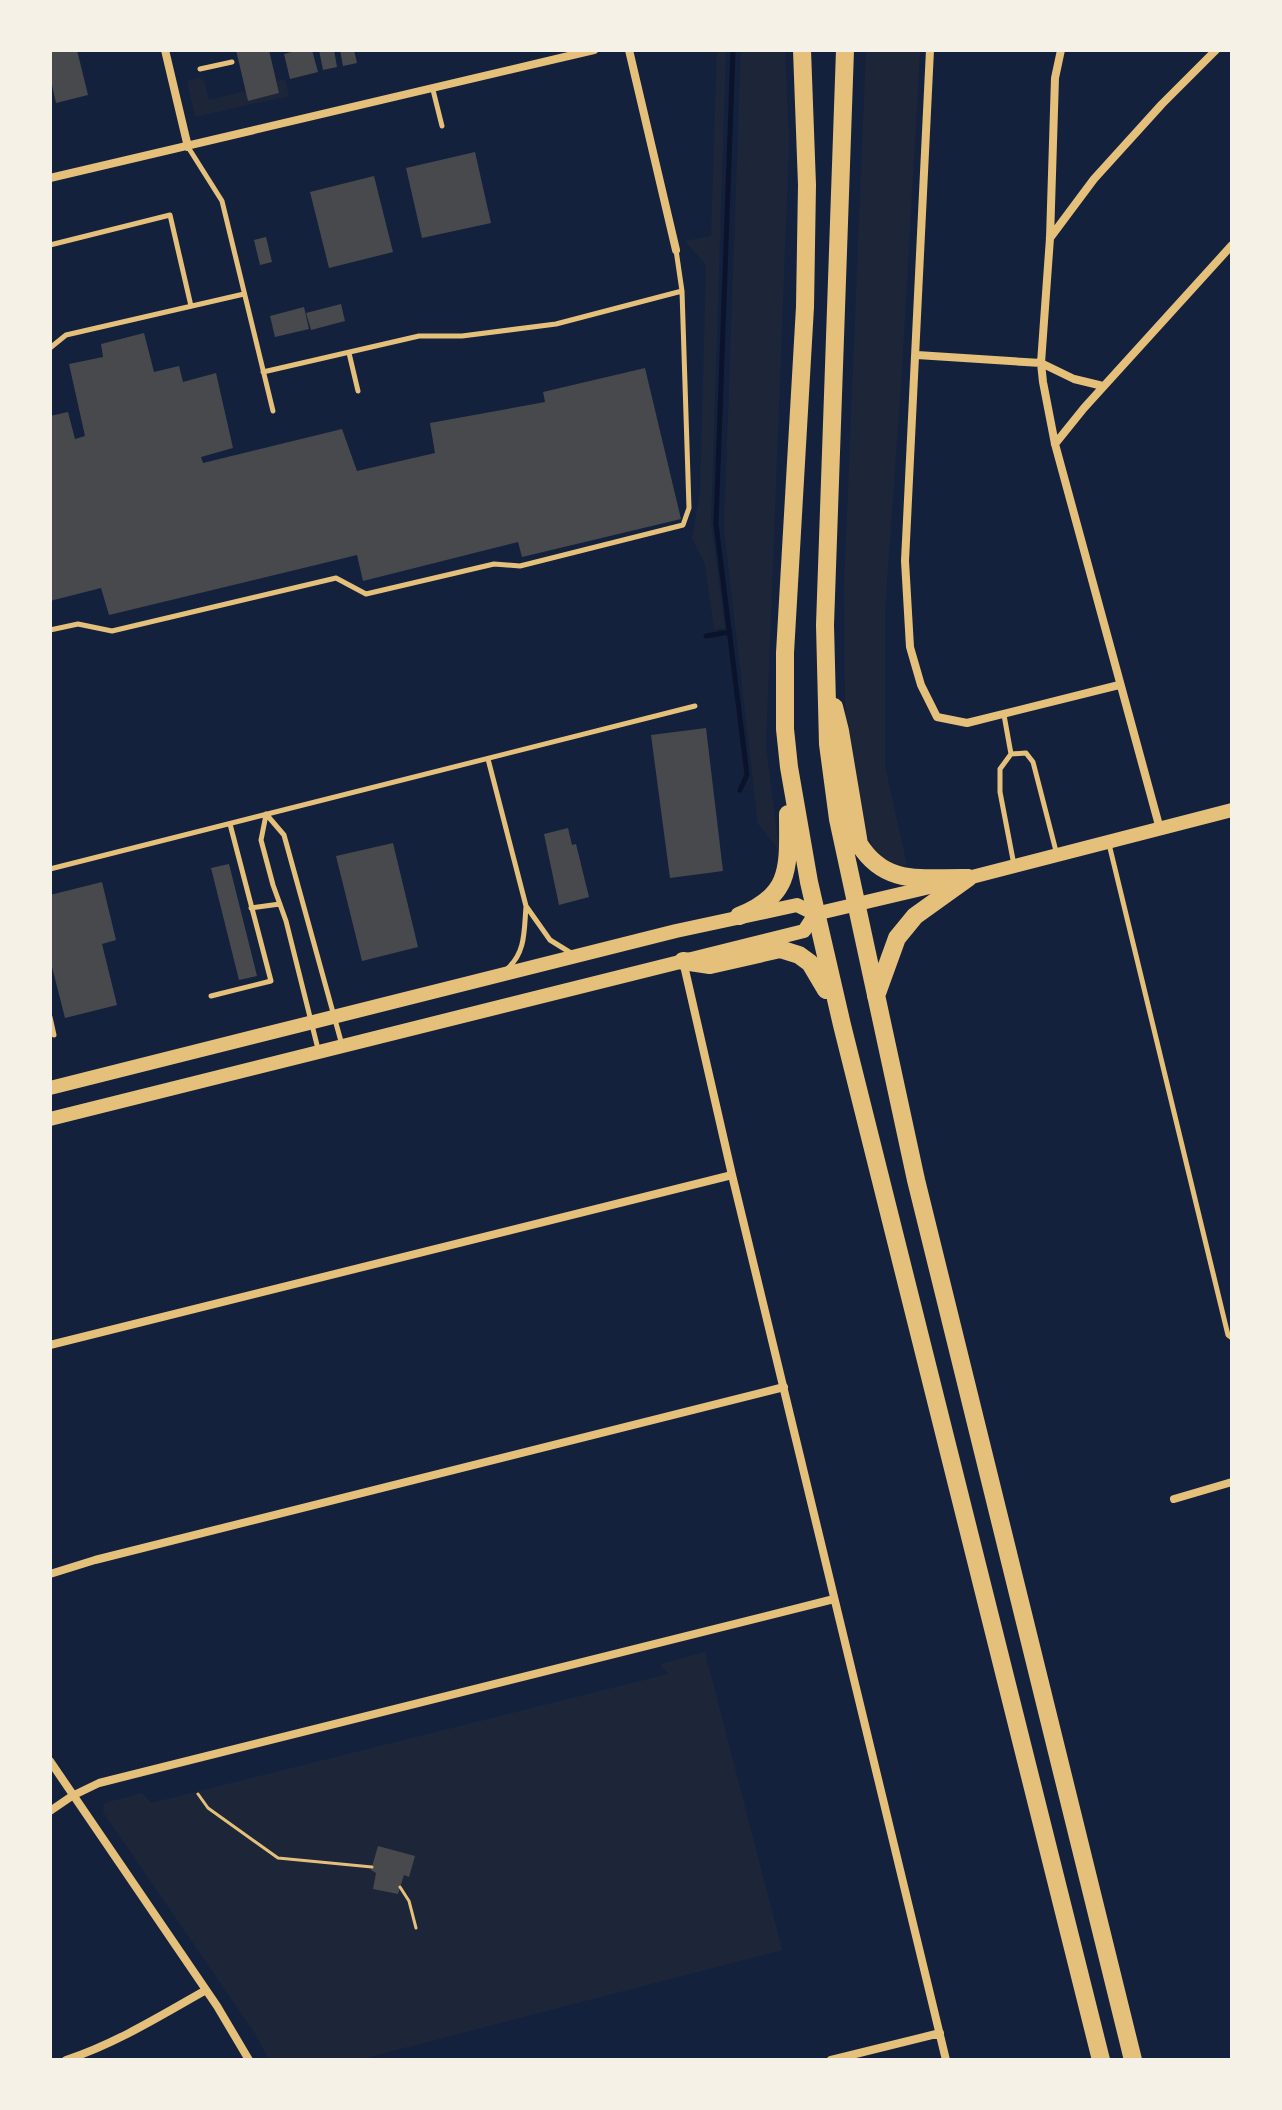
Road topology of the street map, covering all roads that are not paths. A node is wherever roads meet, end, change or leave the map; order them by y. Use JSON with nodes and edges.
{"nodes":[{"id":1,"x":165,"y":50,"type":"edge"},
{"id":2,"x":594,"y":50,"type":"edge"},
{"id":3,"x":629,"y":50,"type":"edge"},
{"id":4,"x":802,"y":50,"type":"edge"},
{"id":5,"x":838,"y":50,"type":"edge"},
{"id":6,"x":845,"y":50,"type":"edge"},
{"id":7,"x":930,"y":50,"type":"edge"},
{"id":8,"x":1061,"y":50,"type":"edge"},
{"id":9,"x":1216,"y":50,"type":"edge"},
{"id":10,"x":232,"y":62,"type":"dead end"},
{"id":11,"x":200,"y":69,"type":"dead end"},
{"id":12,"x":433,"y":90,"type":"junction"},
{"id":13,"x":842,"y":93,"type":"junction"},
{"id":14,"x":442,"y":126,"type":"dead end"},
{"id":15,"x":188,"y":147,"type":"junction"},
{"id":16,"x":50,"y":178,"type":"edge"},
{"id":17,"x":1050,"y":238,"type":"junction"},
{"id":18,"x":50,"y":245,"type":"edge"},
{"id":19,"x":1232,"y":245,"type":"edge"},
{"id":20,"x":676,"y":250,"type":"joint"},
{"id":21,"x":682,"y":291,"type":"junction"},
{"id":22,"x":244,"y":294,"type":"junction"},
{"id":23,"x":191,"y":306,"type":"junction"},
{"id":24,"x":50,"y":348,"type":"edge"},
{"id":25,"x":349,"y":352,"type":"junction"},
{"id":26,"x":917,"y":355,"type":"junction"},
{"id":27,"x":1041,"y":363,"type":"junction"},
{"id":28,"x":263,"y":372,"type":"junction"},
{"id":29,"x":1103,"y":386,"type":"junction"},
{"id":30,"x":358,"y":391,"type":"dead end"},
{"id":31,"x":273,"y":411,"type":"dead end"},
{"id":32,"x":1055,"y":444,"type":"junction"},
{"id":33,"x":50,"y":630,"type":"edge"},
{"id":34,"x":826,"y":677,"type":"junction"},
{"id":35,"x":1119,"y":685,"type":"junction"},
{"id":36,"x":695,"y":706,"type":"dead end"},
{"id":37,"x":1004,"y":714,"type":"junction"},
{"id":38,"x":1011,"y":754,"type":"junction"},
{"id":39,"x":488,"y":759,"type":"junction"},
{"id":40,"x":789,"y":767,"type":"junction"},
{"id":41,"x":1232,"y":810,"type":"edge"},
{"id":42,"x":266,"y":814,"type":"junction"},
{"id":43,"x":230,"y":824,"type":"junction"},
{"id":44,"x":1160,"y":829,"type":"junction"},
{"id":45,"x":1109,"y":842,"type":"junction"},
{"id":46,"x":1057,"y":856,"type":"junction"},
{"id":47,"x":1015,"y":866,"type":"junction"},
{"id":48,"x":50,"y":869,"type":"edge"},
{"id":49,"x":968,"y":878,"type":"junction"},
{"id":50,"x":280,"y":904,"type":"junction"},
{"id":51,"x":855,"y":905,"type":"junction"},
{"id":52,"x":526,"y":906,"type":"junction"},
{"id":53,"x":251,"y":908,"type":"junction"},
{"id":54,"x":815,"y":914,"type":"junction"},
{"id":55,"x":739,"y":916,"type":"junction"},
{"id":56,"x":595,"y":953,"type":"junction"},
{"id":57,"x":683,"y":961,"type":"junction"},
{"id":58,"x":499,"y":975,"type":"junction"},
{"id":59,"x":211,"y":996,"type":"dead end"},
{"id":60,"x":876,"y":999,"type":"junction"},
{"id":61,"x":50,"y":1017,"type":"edge"},
{"id":62,"x":334,"y":1017,"type":"junction"},
{"id":63,"x":312,"y":1022,"type":"junction"},
{"id":64,"x":842,"y":1025,"type":"junction"},
{"id":65,"x":54,"y":1035,"type":"dead end"},
{"id":66,"x":342,"y":1046,"type":"junction"},
{"id":67,"x":318,"y":1052,"type":"junction"},
{"id":68,"x":50,"y":1088,"type":"edge"},
{"id":69,"x":50,"y":1119,"type":"edge"},
{"id":70,"x":732,"y":1175,"type":"junction"},
{"id":71,"x":1232,"y":1338,"type":"edge"},
{"id":72,"x":50,"y":1345,"type":"edge"},
{"id":73,"x":784,"y":1387,"type":"junction"},
{"id":74,"x":1232,"y":1482,"type":"edge"},
{"id":75,"x":1174,"y":1499,"type":"dead end"},
{"id":76,"x":50,"y":1574,"type":"edge"},
{"id":77,"x":834,"y":1599,"type":"junction"},
{"id":78,"x":50,"y":1761,"type":"edge"},
{"id":79,"x":72,"y":1796,"type":"junction"},
{"id":80,"x":50,"y":1811,"type":"edge"},
{"id":81,"x":206,"y":1990,"type":"junction"},
{"id":82,"x":940,"y":2033,"type":"junction"},
{"id":83,"x":66,"y":2060,"type":"edge"},
{"id":84,"x":249,"y":2060,"type":"edge"},
{"id":85,"x":831,"y":2060,"type":"edge"},
{"id":86,"x":946,"y":2060,"type":"edge"},
{"id":87,"x":1101,"y":2060,"type":"edge"},
{"id":88,"x":1133,"y":2060,"type":"edge"}],
"edges":[{"from":1,"to":15,"type":"street"},
{"from":2,"to":12,"type":"street"},
{"from":3,"to":20,"type":"street"},
{"from":4,"to":40,"type":"highway"},
{"from":5,"to":13,"type":"highway"},
{"from":6,"to":13,"type":"highway"},
{"from":7,"to":26,"type":"street"},
{"from":8,"to":17,"type":"street"},
{"from":9,"to":17,"type":"street"},
{"from":10,"to":11,"type":"lane"},
{"from":12,"to":14,"type":"lane"},
{"from":12,"to":15,"type":"street"},
{"from":13,"to":34,"type":"highway"},
{"from":15,"to":16,"type":"street"},
{"from":15,"to":22,"type":"lane"},
{"from":17,"to":27,"type":"street"},
{"from":18,"to":23,"type":"lane"},
{"from":19,"to":29,"type":"street"},
{"from":20,"to":21,"type":"lane"},
{"from":21,"to":25,"type":"lane"},
{"from":21,"to":33,"type":"lane"},
{"from":22,"to":23,"type":"lane"},
{"from":22,"to":28,"type":"lane"},
{"from":23,"to":24,"type":"lane"},
{"from":25,"to":28,"type":"lane"},
{"from":25,"to":30,"type":"lane"},
{"from":26,"to":27,"type":"street"},
{"from":26,"to":37,"type":"street"},
{"from":27,"to":29,"type":"street"},
{"from":27,"to":32,"type":"street"},
{"from":28,"to":31,"type":"lane"},
{"from":29,"to":32,"type":"street"},
{"from":32,"to":35,"type":"street"},
{"from":34,"to":49,"type":"highway"},
{"from":34,"to":51,"type":"highway"},
{"from":35,"to":37,"type":"street"},
{"from":35,"to":44,"type":"street"},
{"from":36,"to":39,"type":"lane"},
{"from":37,"to":38,"type":"lane"},
{"from":38,"to":46,"type":"lane"},
{"from":38,"to":47,"type":"lane"},
{"from":39,"to":42,"type":"lane"},
{"from":39,"to":52,"type":"lane"},
{"from":40,"to":54,"type":"highway"},
{"from":40,"to":55,"type":"highway"},
{"from":41,"to":44,"type":"main road"},
{"from":42,"to":43,"type":"lane"},
{"from":42,"to":50,"type":"lane"},
{"from":42,"to":62,"type":"lane"},
{"from":43,"to":48,"type":"lane"},
{"from":43,"to":53,"type":"lane"},
{"from":44,"to":45,"type":"main road"},
{"from":45,"to":46,"type":"main road"},
{"from":45,"to":71,"type":"lane"},
{"from":46,"to":47,"type":"main road"},
{"from":47,"to":49,"type":"main road"},
{"from":49,"to":51,"type":"main road"},
{"from":49,"to":60,"type":"highway"},
{"from":50,"to":53,"type":"lane"},
{"from":50,"to":63,"type":"lane"},
{"from":51,"to":54,"type":"main road"},
{"from":51,"to":60,"type":"highway"},
{"from":52,"to":56,"type":"lane"},
{"from":52,"to":58,"type":"lane"},
{"from":53,"to":59,"type":"lane"},
{"from":54,"to":55,"type":"main road"},
{"from":54,"to":57,"type":"main road"},
{"from":54,"to":64,"type":"highway"},
{"from":55,"to":56,"type":"main road"},
{"from":56,"to":58,"type":"main road"},
{"from":57,"to":64,"type":"highway"},
{"from":57,"to":66,"type":"main road"},
{"from":57,"to":70,"type":"street"},
{"from":58,"to":62,"type":"main road"},
{"from":60,"to":88,"type":"highway"},
{"from":61,"to":65,"type":"lane"},
{"from":62,"to":63,"type":"main road"},
{"from":62,"to":66,"type":"lane"},
{"from":63,"to":67,"type":"lane"},
{"from":63,"to":68,"type":"main road"},
{"from":64,"to":87,"type":"highway"},
{"from":66,"to":67,"type":"main road"},
{"from":67,"to":69,"type":"main road"},
{"from":70,"to":72,"type":"street"},
{"from":70,"to":73,"type":"street"},
{"from":73,"to":76,"type":"street"},
{"from":73,"to":77,"type":"street"},
{"from":74,"to":75,"type":"street"},
{"from":77,"to":79,"type":"street"},
{"from":77,"to":82,"type":"street"},
{"from":78,"to":79,"type":"street"},
{"from":79,"to":80,"type":"street"},
{"from":79,"to":81,"type":"street"},
{"from":81,"to":83,"type":"street"},
{"from":81,"to":84,"type":"street"},
{"from":82,"to":85,"type":"street"},
{"from":82,"to":86,"type":"street"}]}
